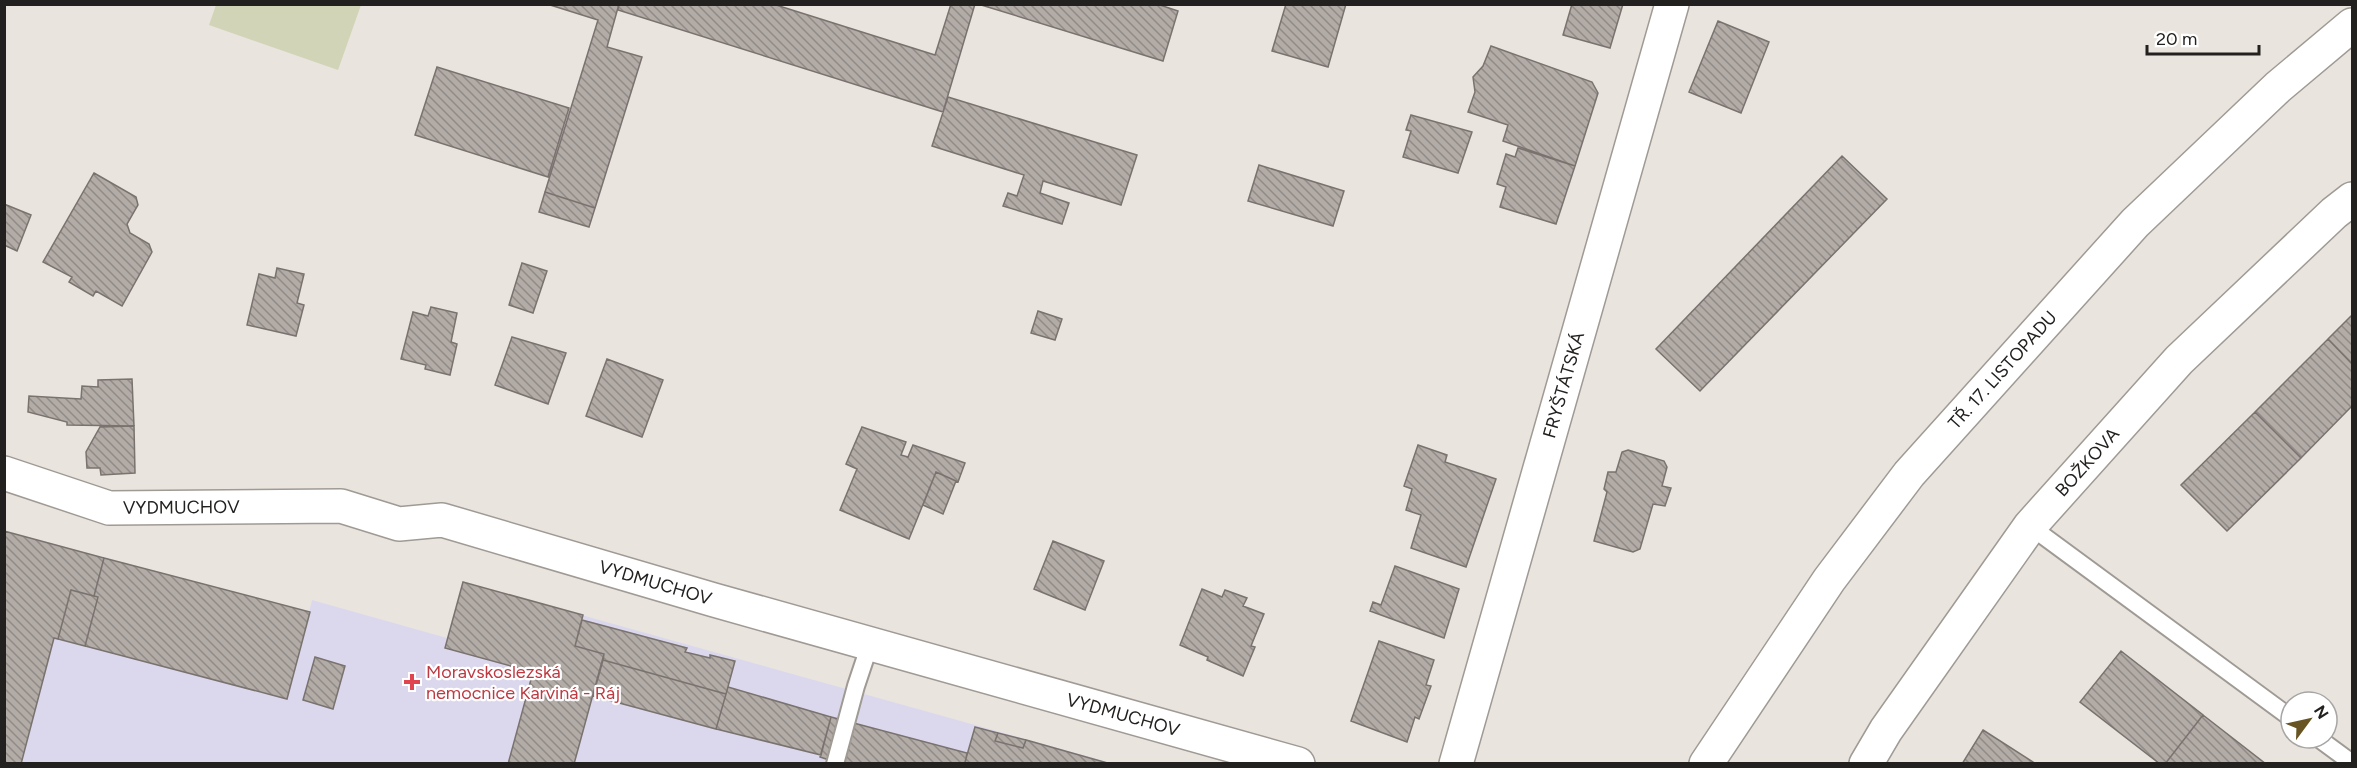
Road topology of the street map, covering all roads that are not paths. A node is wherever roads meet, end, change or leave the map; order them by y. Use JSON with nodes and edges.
{"nodes":[{"id":1,"x":1671,"y":4,"type":"edge"},
{"id":2,"x":2352,"y":25,"type":"edge"},
{"id":3,"x":2352,"y":199,"type":"edge"},
{"id":4,"x":4,"y":473,"type":"edge"},
{"id":5,"x":2030,"y":526,"type":"junction"},
{"id":6,"x":870,"y":644,"type":"junction"},
{"id":7,"x":2279,"y":709,"type":"edge"},
{"id":8,"x":2334,"y":750,"type":"edge"},
{"id":9,"x":2352,"y":763,"type":"edge"},
{"id":10,"x":835,"y":764,"type":"edge"},
{"id":11,"x":1298,"y":764,"type":"edge"},
{"id":12,"x":1456,"y":764,"type":"edge"},
{"id":13,"x":1706,"y":764,"type":"edge"},
{"id":14,"x":1866,"y":764,"type":"edge"}],
"edges":[{"from":1,"to":12,"type":"street","name":"FRYŠTÁTSKÁ"},
{"from":2,"to":13,"type":"street","name":"TŘ. 17. LISTOPADU"},
{"from":3,"to":5,"type":"street","name":"BOŽKOVA"},
{"from":4,"to":6,"type":"street","name":"VYDMUCHOV"},
{"from":5,"to":7,"type":"lane"},
{"from":5,"to":14,"type":"street","name":"BOŽKOVA"},
{"from":6,"to":10,"type":"lane"},
{"from":6,"to":11,"type":"street","name":"VYDMUCHOV"},
{"from":8,"to":9,"type":"lane"}]}
